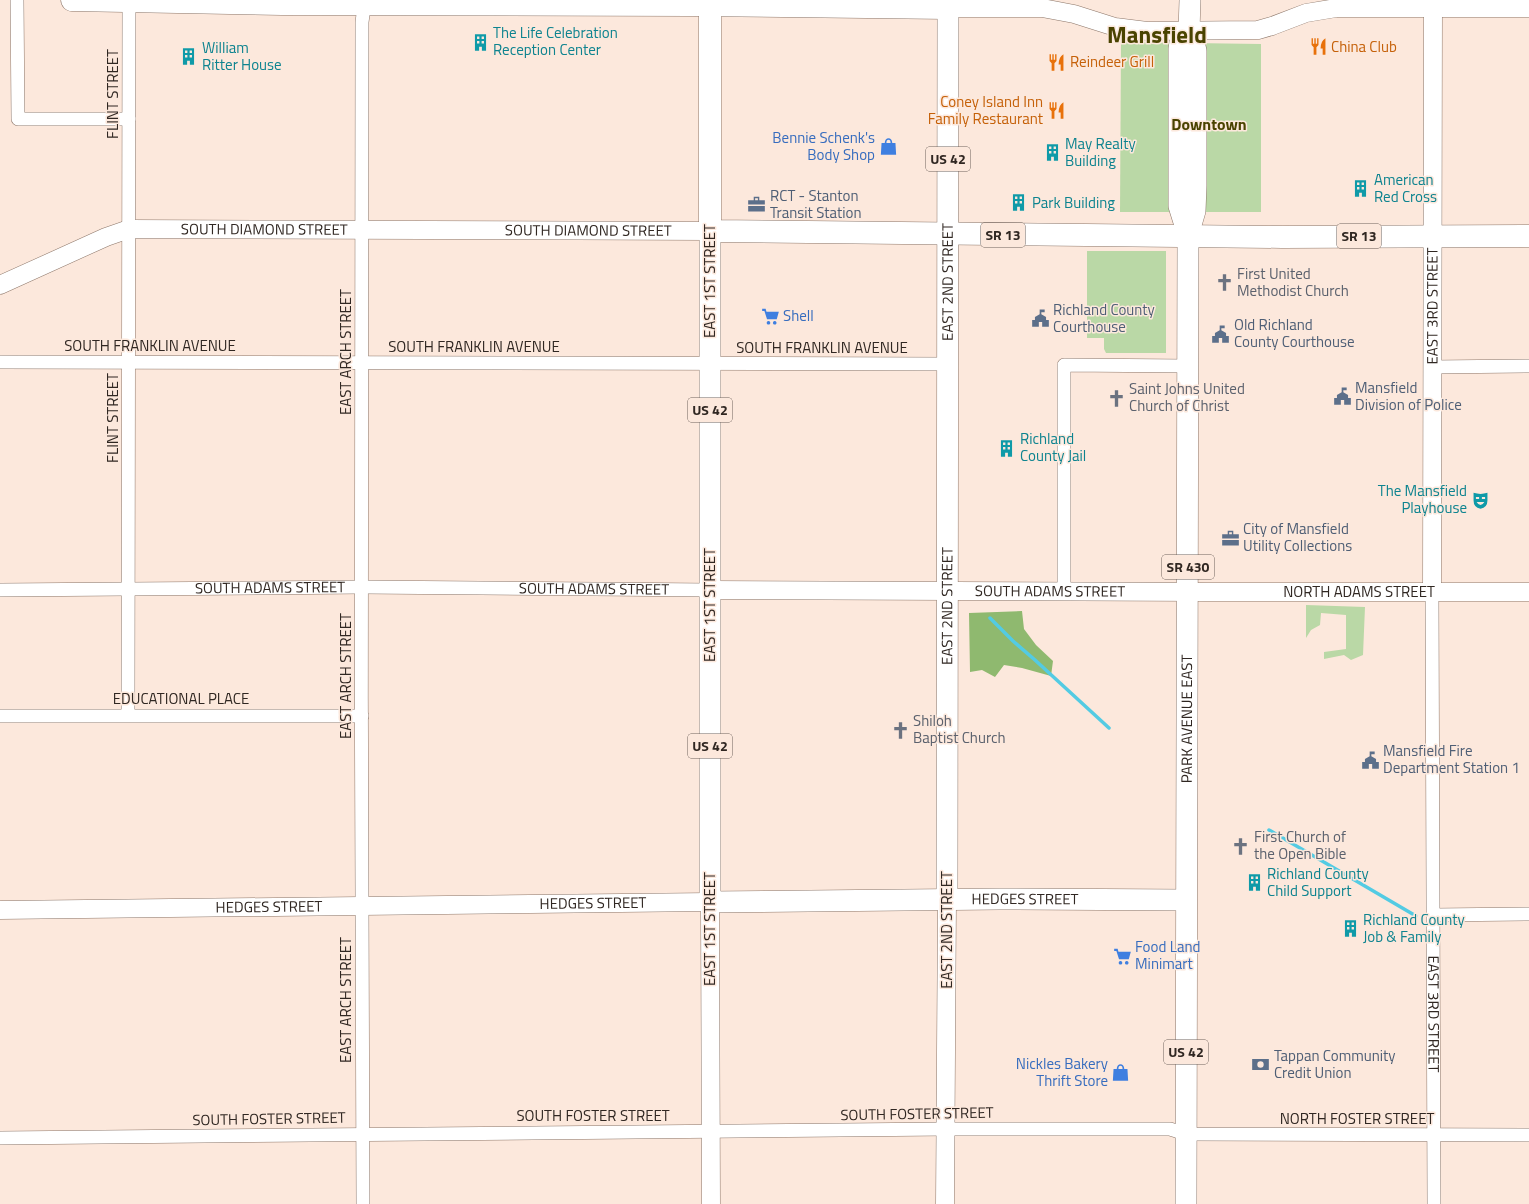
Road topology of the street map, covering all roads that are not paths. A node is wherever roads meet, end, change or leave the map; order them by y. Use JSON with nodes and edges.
{"nodes":[{"id":1,"x":17,"y":0,"type":"edge"},
{"id":2,"x":72,"y":0,"type":"edge"},
{"id":3,"x":1190,"y":0,"type":"edge"},
{"id":4,"x":129,"y":1,"type":"edge"},
{"id":5,"x":195,"y":1,"type":"edge"},
{"id":6,"x":364,"y":2,"type":"edge"},
{"id":7,"x":443,"y":2,"type":"edge"},
{"id":8,"x":517,"y":2,"type":"edge"},
{"id":9,"x":710,"y":3,"type":"edge"},
{"id":10,"x":948,"y":4,"type":"edge"},
{"id":11,"x":1433,"y":4,"type":"edge"},
{"id":12,"x":1529,"y":8,"type":"edge"},
{"id":13,"x":1190,"y":31,"type":"junction"},
{"id":14,"x":129,"y":119,"type":"junction"},
{"id":15,"x":129,"y":229,"type":"junction"},
{"id":16,"x":362,"y":229,"type":"junction"},
{"id":17,"x":710,"y":231,"type":"junction"},
{"id":18,"x":948,"y":234,"type":"junction"},
{"id":19,"x":1188,"y":235,"type":"junction"},
{"id":20,"x":1432,"y":236,"type":"junction"},
{"id":21,"x":1529,"y":236,"type":"edge"},
{"id":22,"x":0,"y":285,"type":"edge"},
{"id":23,"x":0,"y":362,"type":"edge"},
{"id":24,"x":128,"y":362,"type":"junction"},
{"id":25,"x":362,"y":362,"type":"junction"},
{"id":26,"x":710,"y":364,"type":"junction"},
{"id":27,"x":948,"y":364,"type":"junction"},
{"id":28,"x":1188,"y":366,"type":"junction"},
{"id":29,"x":1432,"y":366,"type":"junction"},
{"id":30,"x":1529,"y":366,"type":"edge"},
{"id":31,"x":362,"y":587,"type":"junction"},
{"id":32,"x":128,"y":589,"type":"junction"},
{"id":33,"x":0,"y":590,"type":"edge"},
{"id":34,"x":710,"y":590,"type":"junction"},
{"id":35,"x":947,"y":591,"type":"junction"},
{"id":36,"x":1064,"y":591,"type":"junction"},
{"id":37,"x":1188,"y":592,"type":"junction"},
{"id":38,"x":1432,"y":592,"type":"junction"},
{"id":39,"x":1529,"y":592,"type":"edge"},
{"id":40,"x":128,"y":715,"type":"junction"},
{"id":41,"x":0,"y":716,"type":"edge"},
{"id":42,"x":362,"y":716,"type":"junction"},
{"id":43,"x":947,"y":900,"type":"junction"},
{"id":44,"x":1186,"y":900,"type":"junction"},
{"id":45,"x":710,"y":902,"type":"junction"},
{"id":46,"x":361,"y":906,"type":"junction"},
{"id":47,"x":0,"y":910,"type":"edge"},
{"id":48,"x":1529,"y":914,"type":"edge"},
{"id":49,"x":1434,"y":915,"type":"junction"},
{"id":50,"x":946,"y":1128,"type":"junction"},
{"id":51,"x":710,"y":1131,"type":"junction"},
{"id":52,"x":363,"y":1133,"type":"junction"},
{"id":53,"x":1186,"y":1134,"type":"junction"},
{"id":54,"x":1434,"y":1135,"type":"junction"},
{"id":55,"x":1529,"y":1135,"type":"edge"},
{"id":56,"x":0,"y":1138,"type":"edge"},
{"id":57,"x":363,"y":1204,"type":"edge"},
{"id":58,"x":711,"y":1204,"type":"edge"},
{"id":59,"x":945,"y":1204,"type":"edge"},
{"id":60,"x":1186,"y":1204,"type":"edge"},
{"id":61,"x":1434,"y":1204,"type":"edge"}],
"edges":[{"from":1,"to":14,"type":"street"},
{"from":2,"to":4,"type":"highway"},
{"from":3,"to":13,"type":"main road","number":"SR 430"},
{"from":4,"to":5,"type":"highway"},
{"from":4,"to":14,"type":"street","name":"FLINT STREET"},
{"from":5,"to":6,"type":"highway"},
{"from":6,"to":7,"type":"highway"},
{"from":6,"to":16,"type":"street","name":"EAST ARCH STREET"},
{"from":7,"to":8,"type":"highway"},
{"from":8,"to":9,"type":"highway"},
{"from":9,"to":10,"type":"highway"},
{"from":9,"to":17,"type":"highway","name":"EAST 1ST STREET","number":"US 42"},
{"from":10,"to":13,"type":"street"},
{"from":10,"to":18,"type":"main road","name":"EAST 2ND STREET","number":"US 42"},
{"from":11,"to":12,"type":"street"},
{"from":11,"to":13,"type":"street"},
{"from":11,"to":20,"type":"street","name":"EAST 3RD STREET"},
{"from":13,"to":19,"type":"main road","name":"PARK AVENUE EAST","number":"SR 430"},
{"from":14,"to":15,"type":"street","name":"FLINT STREET"},
{"from":15,"to":16,"type":"street","name":"SOUTH DIAMOND STREET"},
{"from":15,"to":22,"type":"street","name":"SOUTH DIAMOND STREET"},
{"from":15,"to":24,"type":"street","name":"FLINT STREET"},
{"from":16,"to":17,"type":"street","name":"SOUTH DIAMOND STREET"},
{"from":16,"to":25,"type":"street","name":"EAST ARCH STREET"},
{"from":17,"to":18,"type":"highway","name":"SOUTH DIAMOND STREET","number":"SR 13"},
{"from":17,"to":26,"type":"main road","name":"EAST 1ST STREET","number":"US 42"},
{"from":18,"to":19,"type":"highway","name":"SOUTH DIAMOND STREET","number":"SR 13"},
{"from":18,"to":27,"type":"main road","name":"EAST 2ND STREET","number":"US 42"},
{"from":19,"to":20,"type":"highway","number":"SR 13"},
{"from":19,"to":28,"type":"main road","name":"PARK AVENUE EAST","number":"SR 430"},
{"from":20,"to":21,"type":"highway","number":"SR 13"},
{"from":20,"to":29,"type":"street","name":"EAST 3RD STREET"},
{"from":23,"to":24,"type":"street","name":"SOUTH FRANKLIN AVENUE"},
{"from":24,"to":25,"type":"street","name":"SOUTH FRANKLIN AVENUE"},
{"from":24,"to":32,"type":"street","name":"FLINT STREET"},
{"from":25,"to":26,"type":"street","name":"SOUTH FRANKLIN AVENUE"},
{"from":25,"to":31,"type":"street","name":"EAST ARCH STREET"},
{"from":26,"to":27,"type":"street","name":"SOUTH FRANKLIN AVENUE"},
{"from":26,"to":34,"type":"main road","name":"EAST 1ST STREET","number":"US 42"},
{"from":27,"to":35,"type":"main road","name":"EAST 2ND STREET","number":"US 42"},
{"from":28,"to":36,"type":"street"},
{"from":28,"to":37,"type":"main road","name":"PARK AVENUE EAST","number":"SR 430"},
{"from":29,"to":30,"type":"street"},
{"from":29,"to":38,"type":"street","name":"EAST 3RD STREET"},
{"from":31,"to":32,"type":"street","name":"SOUTH ADAMS STREET"},
{"from":31,"to":34,"type":"street","name":"SOUTH ADAMS STREET"},
{"from":31,"to":42,"type":"street","name":"EAST ARCH STREET"},
{"from":32,"to":33,"type":"street","name":"SOUTH ADAMS STREET"},
{"from":32,"to":40,"type":"street","name":"FLINT STREET"},
{"from":34,"to":35,"type":"street","name":"SOUTH ADAMS STREET"},
{"from":34,"to":45,"type":"main road","name":"EAST 1ST STREET","number":"US 42"},
{"from":35,"to":36,"type":"street","name":"SOUTH ADAMS STREET"},
{"from":35,"to":43,"type":"main road","name":"EAST 2ND STREET","number":"US 42"},
{"from":36,"to":37,"type":"street","name":"SOUTH ADAMS STREET"},
{"from":37,"to":38,"type":"street","name":"NORTH ADAMS STREET"},
{"from":37,"to":44,"type":"main road","name":"PARK AVENUE EAST","number":"SR 430"},
{"from":38,"to":39,"type":"street","name":"NORTH ADAMS STREET"},
{"from":38,"to":49,"type":"street","name":"EAST 3RD STREET"},
{"from":40,"to":41,"type":"street","name":"EDUCATIONAL PLACE"},
{"from":40,"to":42,"type":"street","name":"EDUCATIONAL PLACE"},
{"from":42,"to":46,"type":"street","name":"EAST ARCH STREET"},
{"from":43,"to":44,"type":"main road","name":"HEDGES STREET"},
{"from":43,"to":45,"type":"main road","name":"HEDGES STREET"},
{"from":43,"to":50,"type":"street","name":"EAST 2ND STREET"},
{"from":44,"to":53,"type":"main road","name":"PARK AVENUE EAST","number":"US 42"},
{"from":45,"to":46,"type":"street","name":"HEDGES STREET"},
{"from":45,"to":51,"type":"street","name":"EAST 1ST STREET"},
{"from":46,"to":47,"type":"street","name":"HEDGES STREET"},
{"from":46,"to":52,"type":"street","name":"EAST ARCH STREET"},
{"from":48,"to":49,"type":"street"},
{"from":49,"to":54,"type":"street","name":"EAST 3RD STREET"},
{"from":50,"to":51,"type":"street","name":"SOUTH FOSTER STREET"},
{"from":50,"to":53,"type":"street","name":"SOUTH FOSTER STREET"},
{"from":50,"to":59,"type":"street","name":"EAST 2ND STREET"},
{"from":51,"to":52,"type":"street","name":"SOUTH FOSTER STREET"},
{"from":51,"to":58,"type":"street","name":"EAST 1ST STREET"},
{"from":52,"to":56,"type":"street","name":"SOUTH FOSTER STREET"},
{"from":52,"to":57,"type":"street","name":"EAST ARCH STREET"},
{"from":53,"to":54,"type":"street","name":"NORTH FOSTER STREET"},
{"from":53,"to":60,"type":"main road","name":"PARK AVENUE EAST","number":"US 42"},
{"from":54,"to":55,"type":"street","name":"NORTH FOSTER STREET"},
{"from":54,"to":61,"type":"street","name":"EAST 3RD STREET"}]}
